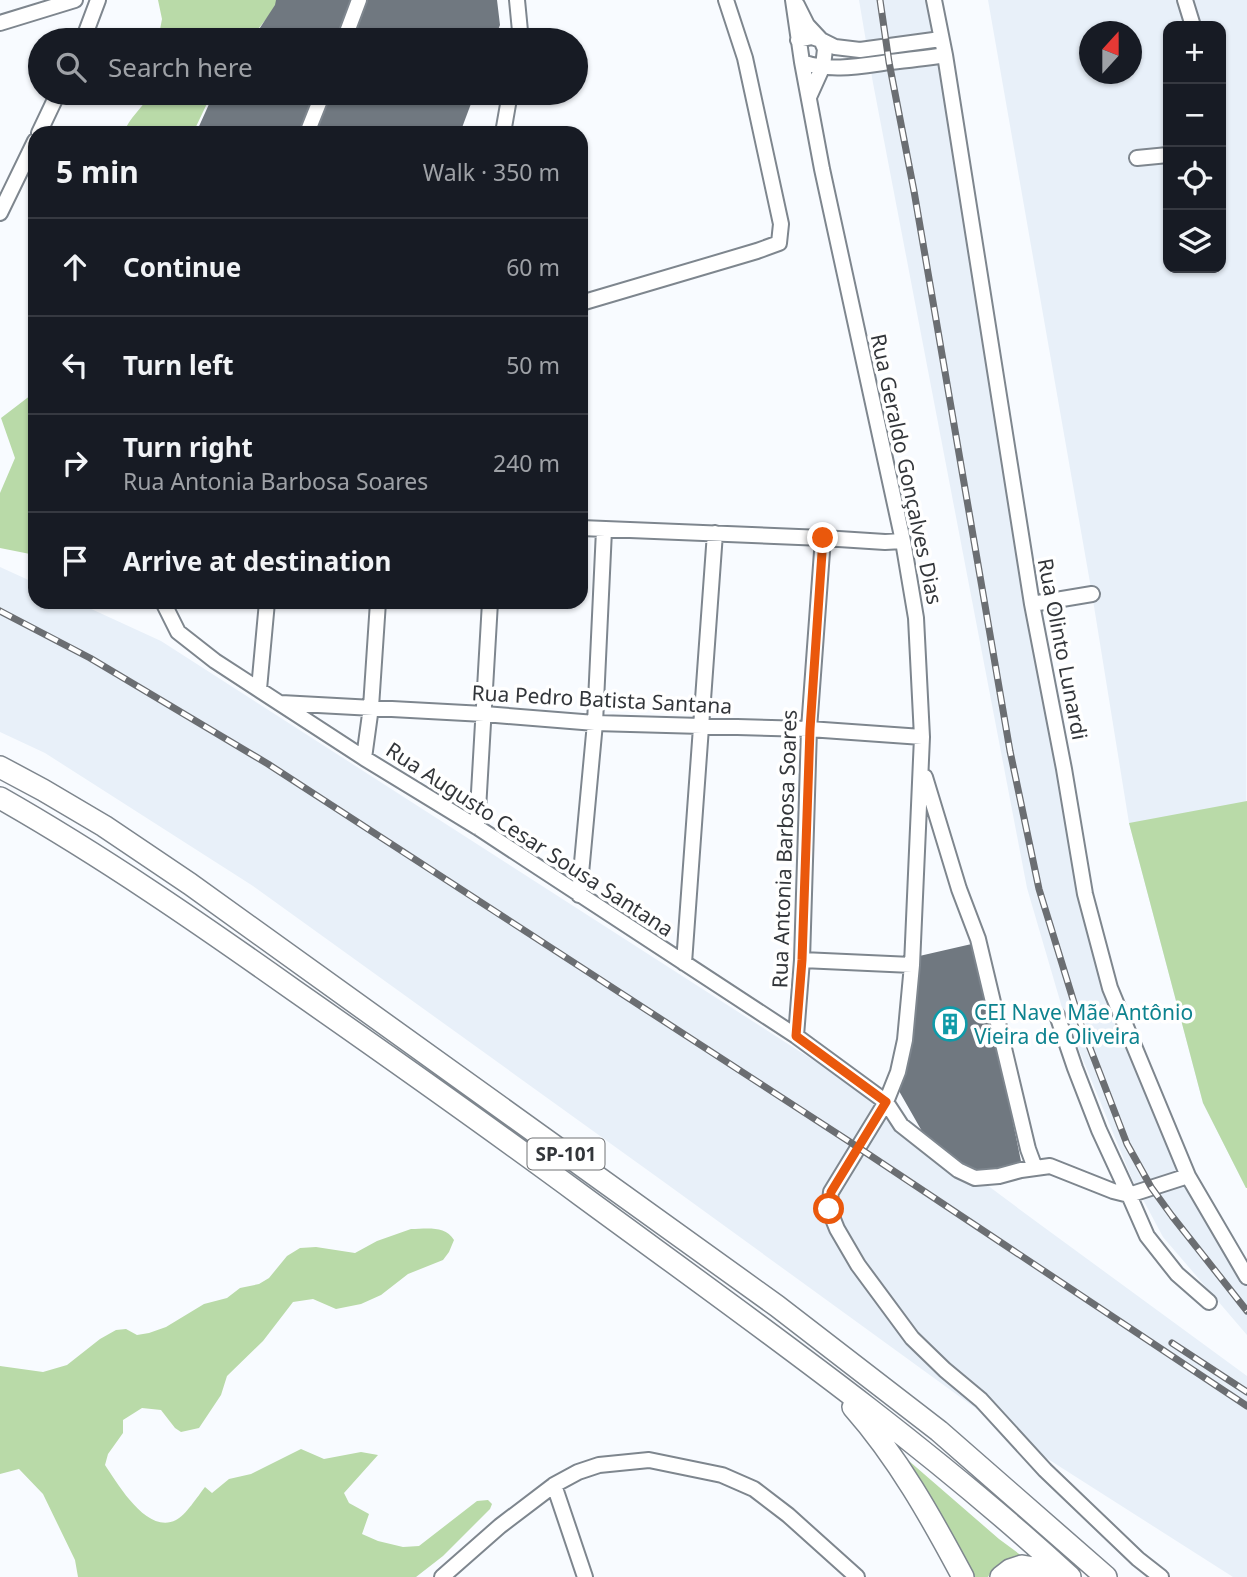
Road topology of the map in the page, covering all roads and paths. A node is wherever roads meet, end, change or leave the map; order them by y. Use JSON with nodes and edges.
{"nodes":[{"id":1,"x":75,"y":0,"type":"edge"},
{"id":2,"x":98,"y":0,"type":"edge"},
{"id":3,"x":359,"y":0,"type":"edge"},
{"id":4,"x":517,"y":0,"type":"edge"},
{"id":5,"x":726,"y":0,"type":"edge"},
{"id":6,"x":794,"y":0,"type":"edge"},
{"id":7,"x":934,"y":0,"type":"edge"},
{"id":8,"x":1185,"y":0,"type":"edge"},
{"id":9,"x":1191,"y":21,"type":"edge"},
{"id":10,"x":0,"y":23,"type":"edge"},
{"id":11,"x":88,"y":28,"type":"edge"},
{"id":12,"x":348,"y":28,"type":"edge"},
{"id":13,"x":520,"y":28,"type":"edge"},
{"id":14,"x":941,"y":39,"type":"junction"},
{"id":15,"x":798,"y":40,"type":"junction"},
{"id":16,"x":821,"y":40,"type":"junction"},
{"id":17,"x":945,"y":55,"type":"junction"},
{"id":18,"x":802,"y":62,"type":"junction"},
{"id":19,"x":823,"y":66,"type":"junction"},
{"id":20,"x":809,"y":97,"type":"junction"},
{"id":21,"x":52,"y":105,"type":"edge"},
{"id":22,"x":318,"y":105,"type":"edge"},
{"id":23,"x":508,"y":105,"type":"edge"},
{"id":24,"x":42,"y":126,"type":"edge"},
{"id":25,"x":310,"y":126,"type":"edge"},
{"id":26,"x":504,"y":126,"type":"edge"},
{"id":27,"x":28,"y":155,"type":"edge"},
{"id":28,"x":1163,"y":155,"type":"edge"},
{"id":29,"x":1137,"y":158,"type":"dead end"},
{"id":30,"x":0,"y":213,"type":"edge"},
{"id":31,"x":588,"y":301,"type":"edge"},
{"id":32,"x":588,"y":529,"type":"edge"},
{"id":33,"x":604,"y":530,"type":"junction"},
{"id":34,"x":715,"y":533,"type":"junction"},
{"id":35,"x":823,"y":538,"type":"junction"},
{"id":36,"x":903,"y":541,"type":"junction"},
{"id":37,"x":1092,"y":594,"type":"dead end"},
{"id":38,"x":1032,"y":604,"type":"junction"},
{"id":39,"x":166,"y":609,"type":"edge"},
{"id":40,"x":266,"y":609,"type":"edge"},
{"id":41,"x":378,"y":609,"type":"edge"},
{"id":42,"x":490,"y":609,"type":"edge"},
{"id":43,"x":259,"y":689,"type":"junction"},
{"id":44,"x":280,"y":703,"type":"junction"},
{"id":45,"x":371,"y":707,"type":"junction"},
{"id":46,"x":484,"y":714,"type":"junction"},
{"id":47,"x":596,"y":723,"type":"junction"},
{"id":48,"x":702,"y":727,"type":"junction"},
{"id":49,"x":810,"y":729,"type":"junction"},
{"id":50,"x":922,"y":737,"type":"junction"},
{"id":51,"x":364,"y":758,"type":"junction"},
{"id":52,"x":922,"y":766,"type":"junction"},
{"id":53,"x":0,"y":768,"type":"edge"},
{"id":54,"x":0,"y":798,"type":"edge"},
{"id":55,"x":477,"y":827,"type":"junction"},
{"id":56,"x":579,"y":895,"type":"junction"},
{"id":57,"x":802,"y":960,"type":"junction"},
{"id":58,"x":684,"y":963,"type":"junction"},
{"id":59,"x":912,"y":965,"type":"junction"},
{"id":60,"x":1057,"y":1014,"type":"dead end"},
{"id":61,"x":796,"y":1036,"type":"junction"},
{"id":62,"x":886,"y":1102,"type":"junction"},
{"id":63,"x":1035,"y":1168,"type":"junction"},
{"id":64,"x":1188,"y":1176,"type":"junction"},
{"id":65,"x":1129,"y":1195,"type":"junction"},
{"id":66,"x":1247,"y":1277,"type":"edge"},
{"id":67,"x":1209,"y":1302,"type":"dead end"},
{"id":68,"x":823,"y":1374,"type":"junction"},
{"id":69,"x":554,"y":1485,"type":"junction"},
{"id":70,"x":1068,"y":1575,"type":"edge"},
{"id":71,"x":442,"y":1577,"type":"edge"},
{"id":72,"x":585,"y":1577,"type":"edge"},
{"id":73,"x":857,"y":1577,"type":"edge"},
{"id":74,"x":963,"y":1577,"type":"edge"},
{"id":75,"x":1001,"y":1577,"type":"edge"},
{"id":76,"x":1106,"y":1577,"type":"edge"},
{"id":77,"x":1161,"y":1577,"type":"edge"}],
"edges":[{"from":1,"to":10,"type":"street"},
{"from":2,"to":11,"type":"street"},
{"from":3,"to":12,"type":"street"},
{"from":4,"to":13,"type":"street"},
{"from":5,"to":31,"type":"street"},
{"from":6,"to":15,"type":"street","name":"Rua Geraldo Gonçalves Dias"},
{"from":6,"to":16,"type":"street","name":"Rua Geraldo Gonçalves Dias"},
{"from":7,"to":14,"type":"street","name":"Rua Olinto Lunardi"},
{"from":8,"to":9,"type":"street"},
{"from":14,"to":16,"type":"street"},
{"from":14,"to":17,"type":"street","name":"Rua Olinto Lunardi"},
{"from":15,"to":16,"type":"street"},
{"from":15,"to":18,"type":"street","name":"Rua Geraldo Gonçalves Dias"},
{"from":16,"to":19,"type":"street"},
{"from":17,"to":19,"type":"street"},
{"from":17,"to":38,"type":"street","name":"Rua Olinto Lunardi"},
{"from":18,"to":19,"type":"street"},
{"from":18,"to":20,"type":"street","name":"Rua Geraldo Gonçalves Dias"},
{"from":19,"to":20,"type":"street"},
{"from":20,"to":36,"type":"street","name":"Rua Geraldo Gonçalves Dias"},
{"from":21,"to":24,"type":"street"},
{"from":22,"to":25,"type":"street"},
{"from":23,"to":26,"type":"street"},
{"from":27,"to":30,"type":"street"},
{"from":28,"to":29,"type":"street"},
{"from":32,"to":33,"type":"street"},
{"from":33,"to":34,"type":"street"},
{"from":33,"to":47,"type":"street"},
{"from":34,"to":35,"type":"street"},
{"from":34,"to":48,"type":"street"},
{"from":35,"to":36,"type":"street"},
{"from":35,"to":49,"type":"street","name":"Rua Antonia Barbosa Soares"},
{"from":36,"to":50,"type":"street","name":"Rua Geraldo Gonçalves Dias"},
{"from":37,"to":38,"type":"street"},
{"from":38,"to":64,"type":"street","name":"Rua Olinto Lunardi"},
{"from":39,"to":43,"type":"street","name":"Rua Augusto Cesar Sousa Santana"},
{"from":40,"to":43,"type":"street"},
{"from":41,"to":45,"type":"street"},
{"from":42,"to":46,"type":"street"},
{"from":43,"to":44,"type":"street","name":"Rua Augusto Cesar Sousa Santana"},
{"from":44,"to":45,"type":"street","name":"Rua Pedro Batista Santana"},
{"from":44,"to":51,"type":"street","name":"Rua Augusto Cesar Sousa Santana"},
{"from":45,"to":46,"type":"street","name":"Rua Pedro Batista Santana"},
{"from":45,"to":51,"type":"street"},
{"from":46,"to":47,"type":"street","name":"Rua Pedro Batista Santana"},
{"from":46,"to":55,"type":"street"},
{"from":47,"to":48,"type":"street","name":"Rua Pedro Batista Santana"},
{"from":47,"to":56,"type":"street"},
{"from":48,"to":49,"type":"street","name":"Rua Pedro Batista Santana"},
{"from":48,"to":58,"type":"street"},
{"from":49,"to":50,"type":"street","name":"Rua Pedro Batista Santana"},
{"from":49,"to":57,"type":"street","name":"Rua Antonia Barbosa Soares"},
{"from":50,"to":52,"type":"street","name":"Rua Geraldo Gonçalves Dias"},
{"from":51,"to":55,"type":"street","name":"Rua Augusto Cesar Sousa Santana"},
{"from":52,"to":59,"type":"street","name":"Rua Geraldo Gonçalves Dias"},
{"from":52,"to":63,"type":"street"},
{"from":53,"to":76,"type":"highway","number":"SP-101"},
{"from":54,"to":68,"type":"highway","number":"SP-101"},
{"from":55,"to":56,"type":"street","name":"Rua Augusto Cesar Sousa Santana"},
{"from":56,"to":58,"type":"street","name":"Rua Augusto Cesar Sousa Santana"},
{"from":57,"to":59,"type":"street"},
{"from":57,"to":61,"type":"street","name":"Rua Antonia Barbosa Soares"},
{"from":58,"to":61,"type":"street","name":"Rua Augusto Cesar Sousa Santana"},
{"from":59,"to":62,"type":"street","name":"Rua Geraldo Gonçalves Dias"},
{"from":60,"to":65,"type":"street"},
{"from":61,"to":62,"type":"street","name":"Rua Augusto Cesar Sousa Santana"},
{"from":62,"to":63,"type":"street","name":"Rua Augusto Cesar Sousa Santana"},
{"from":62,"to":77,"type":"street","name":"Rua Geraldo Gonçalves Dias"},
{"from":63,"to":65,"type":"street"},
{"from":64,"to":65,"type":"street"},
{"from":64,"to":66,"type":"street","name":"Rua Olinto Lunardi"},
{"from":65,"to":67,"type":"street"},
{"from":68,"to":70,"type":"highway","number":"SP-101"},
{"from":68,"to":74,"type":"highway"},
{"from":69,"to":71,"type":"street"},
{"from":69,"to":72,"type":"street"},
{"from":69,"to":73,"type":"street"},
{"from":70,"to":75,"type":"highway"}]}
